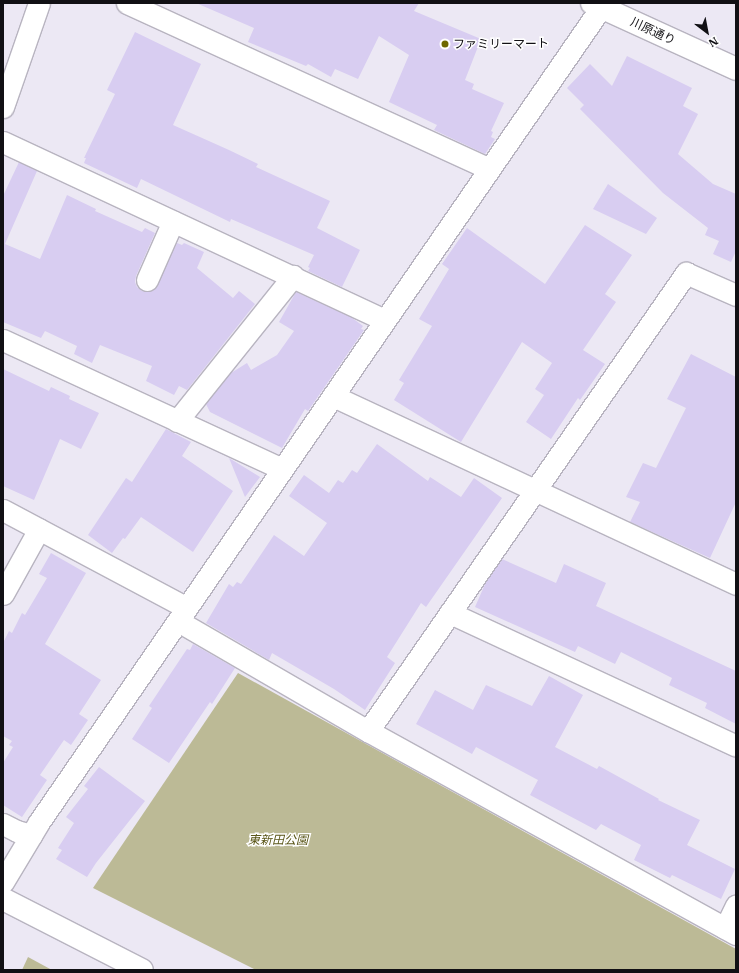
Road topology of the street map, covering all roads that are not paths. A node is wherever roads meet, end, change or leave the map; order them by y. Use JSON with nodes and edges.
{"nodes":[{"id":1,"x":39,"y":3,"type":"edge"},
{"id":2,"x":127,"y":3,"type":"edge"},
{"id":3,"x":599,"y":4,"type":"edge"},
{"id":4,"x":736,"y":69,"type":"edge"},
{"id":5,"x":3,"y":108,"type":"edge"},
{"id":6,"x":3,"y":142,"type":"edge"},
{"id":7,"x":489,"y":169,"type":"junction"},
{"id":8,"x":173,"y":221,"type":"junction"},
{"id":9,"x":293,"y":276,"type":"junction"},
{"id":10,"x":147,"y":280,"type":"dead end"},
{"id":11,"x":736,"y":295,"type":"edge"},
{"id":12,"x":385,"y":320,"type":"junction"},
{"id":13,"x":3,"y":340,"type":"edge"},
{"id":14,"x":333,"y":396,"type":"junction"},
{"id":15,"x":177,"y":421,"type":"junction"},
{"id":16,"x":282,"y":470,"type":"junction"},
{"id":17,"x":534,"y":491,"type":"junction"},
{"id":18,"x":3,"y":510,"type":"edge"},
{"id":19,"x":39,"y":528,"type":"junction"},
{"id":20,"x":736,"y":584,"type":"edge"},
{"id":21,"x":3,"y":594,"type":"edge"},
{"id":22,"x":450,"y":613,"type":"junction"},
{"id":23,"x":182,"y":614,"type":"junction"},
{"id":24,"x":368,"y":731,"type":"junction"},
{"id":25,"x":736,"y":746,"type":"edge"},
{"id":26,"x":3,"y":824,"type":"edge"},
{"id":27,"x":31,"y":835,"type":"junction"},
{"id":28,"x":3,"y":882,"type":"edge"},
{"id":29,"x":3,"y":899,"type":"edge"},
{"id":30,"x":736,"y":905,"type":"edge"},
{"id":31,"x":731,"y":931,"type":"edge"},
{"id":32,"x":142,"y":970,"type":"edge"}],
"edges":[{"from":1,"to":5,"type":"street"},
{"from":2,"to":7,"type":"street"},
{"from":3,"to":4,"type":"street","name":"川原通り"},
{"from":3,"to":7,"type":"street"},
{"from":6,"to":8,"type":"street"},
{"from":7,"to":12,"type":"street"},
{"from":8,"to":9,"type":"street"},
{"from":8,"to":10,"type":"street"},
{"from":9,"to":12,"type":"street"},
{"from":9,"to":15,"type":"street"},
{"from":11,"to":17,"type":"street"},
{"from":12,"to":14,"type":"street"},
{"from":13,"to":15,"type":"street"},
{"from":14,"to":16,"type":"street"},
{"from":14,"to":17,"type":"street"},
{"from":15,"to":16,"type":"street"},
{"from":16,"to":23,"type":"street"},
{"from":17,"to":20,"type":"street"},
{"from":17,"to":22,"type":"street"},
{"from":18,"to":19,"type":"street"},
{"from":19,"to":21,"type":"street"},
{"from":19,"to":23,"type":"street"},
{"from":22,"to":24,"type":"street"},
{"from":22,"to":25,"type":"street"},
{"from":23,"to":24,"type":"street"},
{"from":23,"to":27,"type":"street"},
{"from":24,"to":31,"type":"street"},
{"from":26,"to":27,"type":"street"},
{"from":27,"to":28,"type":"street"},
{"from":29,"to":32,"type":"street"},
{"from":30,"to":31,"type":"street"}]}
